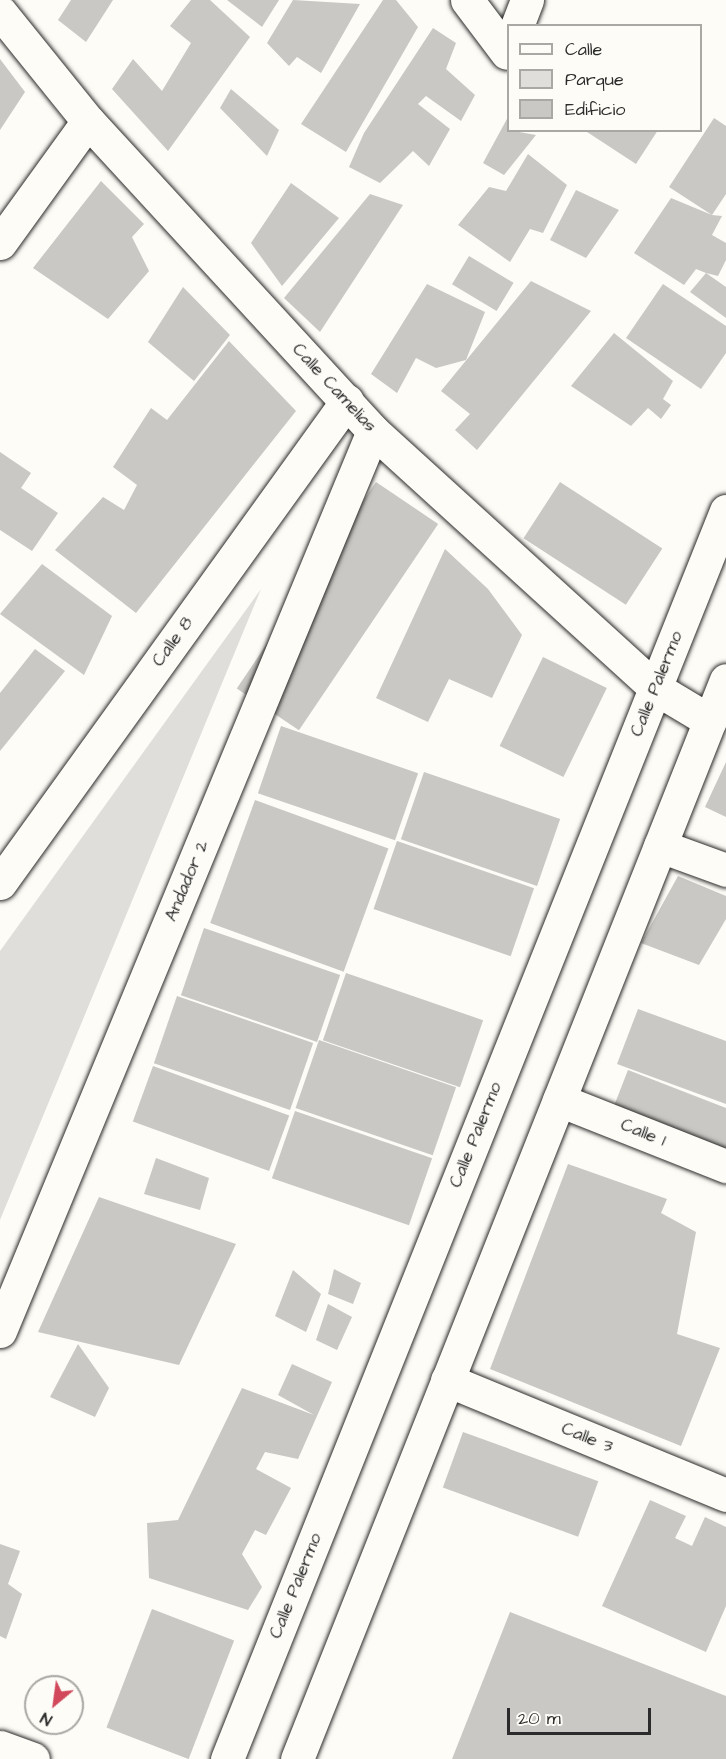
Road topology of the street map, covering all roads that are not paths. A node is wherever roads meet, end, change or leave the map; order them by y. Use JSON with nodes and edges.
{"nodes":[{"id":1,"x":467,"y":0,"type":"edge"},
{"id":2,"x":527,"y":0,"type":"edge"},
{"id":3,"x":0,"y":12,"type":"edge"},
{"id":4,"x":518,"y":24,"type":"edge"},
{"id":5,"x":507,"y":38,"type":"edge"},
{"id":6,"x":88,"y":121,"type":"junction"},
{"id":7,"x":0,"y":243,"type":"edge"},
{"id":8,"x":347,"y":401,"type":"junction"},
{"id":9,"x":373,"y":431,"type":"junction"},
{"id":10,"x":726,"y":511,"type":"edge"},
{"id":11,"x":726,"y":680,"type":"edge"},
{"id":12,"x":655,"y":688,"type":"junction"},
{"id":13,"x":710,"y":721,"type":"junction"},
{"id":14,"x":660,"y":846,"type":"junction"},
{"id":15,"x":726,"y":870,"type":"edge"},
{"id":16,"x":0,"y":883,"type":"edge"},
{"id":17,"x":559,"y":1100,"type":"junction"},
{"id":18,"x":726,"y":1167,"type":"edge"},
{"id":19,"x":0,"y":1331,"type":"edge"},
{"id":20,"x":447,"y":1380,"type":"junction"},
{"id":21,"x":726,"y":1495,"type":"edge"},
{"id":22,"x":0,"y":1747,"type":"edge"},
{"id":23,"x":33,"y":1759,"type":"edge"},
{"id":24,"x":227,"y":1759,"type":"edge"},
{"id":25,"x":297,"y":1759,"type":"edge"}],
"edges":[{"from":1,"to":5,"type":"street"},
{"from":2,"to":4,"type":"street"},
{"from":3,"to":6,"type":"street","name":"Calle Camelias"},
{"from":6,"to":7,"type":"street"},
{"from":6,"to":8,"type":"street","name":"Calle Camelias"},
{"from":8,"to":9,"type":"street","name":"Calle Camelias"},
{"from":8,"to":16,"type":"street","name":"Calle 8"},
{"from":9,"to":12,"type":"street","name":"Calle Camelias"},
{"from":9,"to":19,"type":"street","name":"Andador 2"},
{"from":10,"to":12,"type":"street","name":"Calle Palermo"},
{"from":11,"to":13,"type":"street"},
{"from":12,"to":13,"type":"street","name":"Calle Camelias"},
{"from":12,"to":24,"type":"street","name":"Calle Palermo"},
{"from":13,"to":14,"type":"street"},
{"from":14,"to":15,"type":"street"},
{"from":14,"to":17,"type":"street"},
{"from":17,"to":18,"type":"street","name":"Calle 1"},
{"from":17,"to":20,"type":"street"},
{"from":20,"to":21,"type":"street","name":"Calle 3"},
{"from":20,"to":25,"type":"street"},
{"from":22,"to":23,"type":"street"}]}
